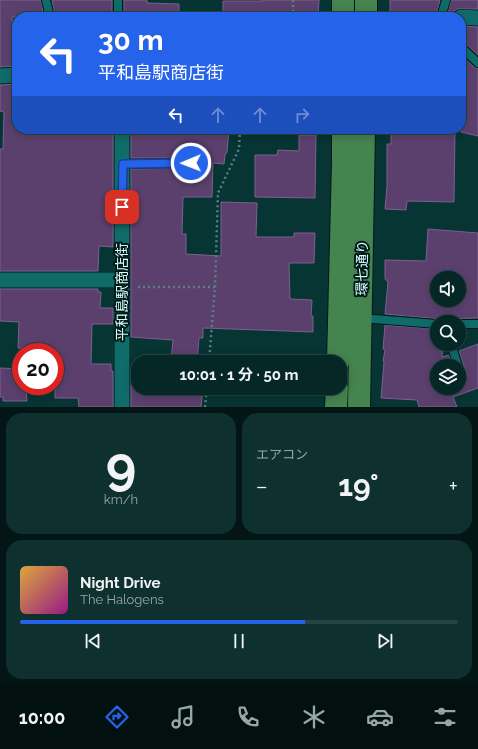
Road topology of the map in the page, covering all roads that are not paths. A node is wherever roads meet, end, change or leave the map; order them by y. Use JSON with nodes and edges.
{"nodes":[{"id":1,"x":46,"y":0,"type":"edge"},
{"id":2,"x":118,"y":0,"type":"edge"},
{"id":3,"x":343,"y":0,"type":"edge"},
{"id":4,"x":366,"y":0,"type":"edge"},
{"id":5,"x":446,"y":0,"type":"edge"},
{"id":6,"x":49,"y":12,"type":"edge"},
{"id":7,"x":118,"y":12,"type":"edge"},
{"id":8,"x":343,"y":12,"type":"edge"},
{"id":9,"x":366,"y":12,"type":"edge"},
{"id":10,"x":442,"y":12,"type":"edge"},
{"id":11,"x":466,"y":17,"type":"edge"},
{"id":12,"x":478,"y":18,"type":"edge"},
{"id":13,"x":466,"y":52,"type":"edge"},
{"id":14,"x":478,"y":63,"type":"edge"},
{"id":15,"x":0,"y":76,"type":"edge"},
{"id":16,"x":12,"y":76,"type":"edge"},
{"id":17,"x":122,"y":134,"type":"edge"},
{"id":18,"x":343,"y":134,"type":"edge"},
{"id":19,"x":364,"y":134,"type":"edge"},
{"id":20,"x":191,"y":163,"type":"dead end"},
{"id":21,"x":123,"y":164,"type":"junction"},
{"id":22,"x":0,"y":280,"type":"edge"},
{"id":23,"x":122,"y":283,"type":"junction"},
{"id":24,"x":360,"y":318,"type":"junction"},
{"id":25,"x":430,"y":323,"type":"edge"},
{"id":26,"x":466,"y":324,"type":"edge"},
{"id":27,"x":478,"y":324,"type":"edge"},
{"id":28,"x":338,"y":355,"type":"edge"},
{"id":29,"x":337,"y":395,"type":"edge"},
{"id":30,"x":122,"y":407,"type":"edge"},
{"id":31,"x":336,"y":407,"type":"edge"},
{"id":32,"x":359,"y":407,"type":"edge"}],
"edges":[{"from":1,"to":6,"type":"lane"},
{"from":2,"to":7,"type":"lane"},
{"from":3,"to":8,"type":"main road"},
{"from":4,"to":9,"type":"main road"},
{"from":5,"to":10,"type":"lane"},
{"from":11,"to":12,"type":"street"},
{"from":13,"to":14,"type":"lane"},
{"from":15,"to":16,"type":"street"},
{"from":17,"to":21,"type":"street","name":"平和島駅商店街"},
{"from":18,"to":28,"type":"main road","name":"環七通り"},
{"from":19,"to":24,"type":"main road","name":"環七通り"},
{"from":20,"to":21,"type":"lane"},
{"from":21,"to":23,"type":"street","name":"平和島駅商店街"},
{"from":22,"to":23,"type":"street"},
{"from":23,"to":30,"type":"street","name":"平和島駅商店街"},
{"from":24,"to":25,"type":"lane"},
{"from":24,"to":32,"type":"main road","name":"環七通り"},
{"from":26,"to":27,"type":"lane"},
{"from":29,"to":31,"type":"main road"}]}
